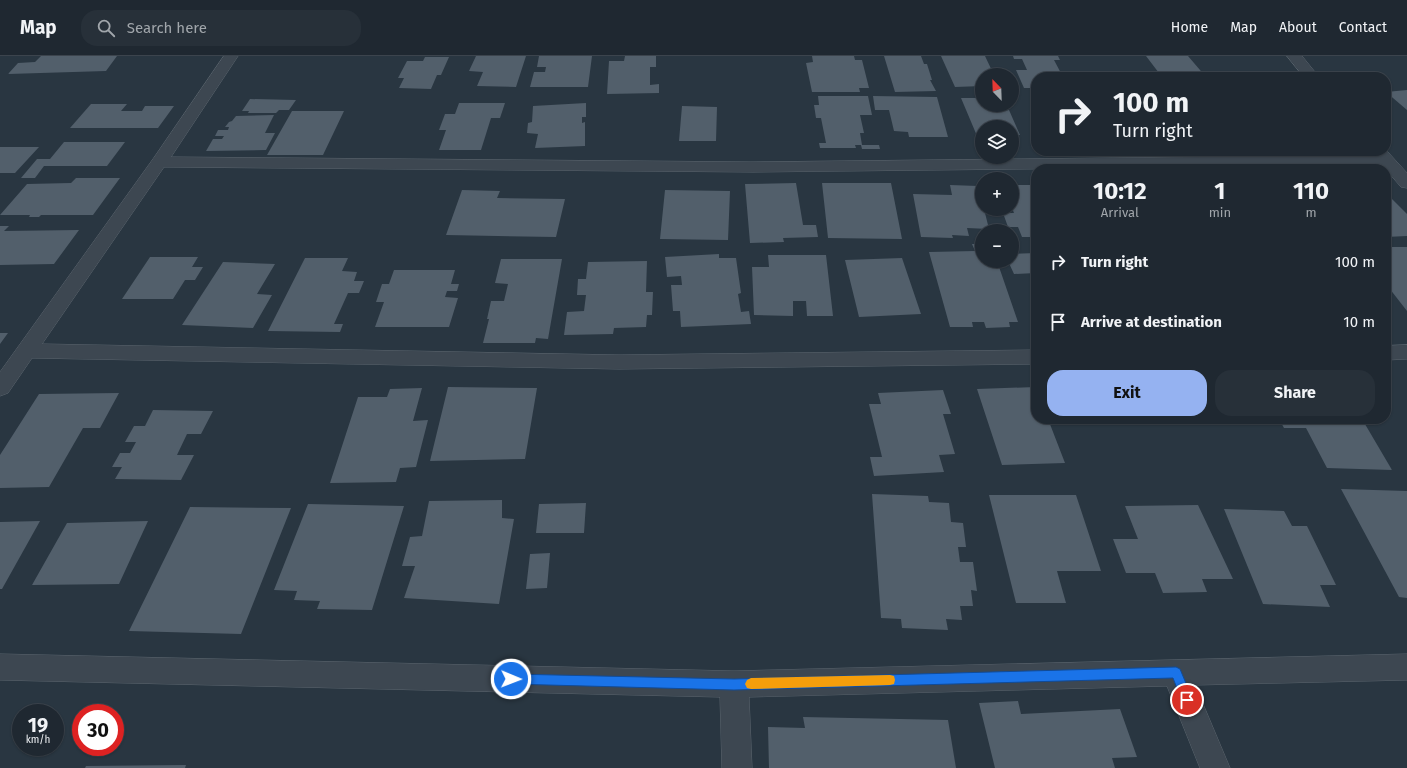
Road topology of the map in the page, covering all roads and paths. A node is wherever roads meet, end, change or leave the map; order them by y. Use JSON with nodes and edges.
{"nodes":[{"id":1,"x":232,"y":56,"type":"edge"},
{"id":2,"x":1294,"y":56,"type":"edge"},
{"id":3,"x":1308,"y":72,"type":"edge"},
{"id":4,"x":1325,"y":156,"type":"edge"},
{"id":5,"x":1383,"y":156,"type":"edge"},
{"id":6,"x":159,"y":162,"type":"junction"},
{"id":7,"x":1390,"y":164,"type":"edge"},
{"id":8,"x":1391,"y":165,"type":"edge"},
{"id":9,"x":1407,"y":183,"type":"edge"},
{"id":10,"x":26,"y":351,"type":"junction"},
{"id":11,"x":1391,"y":352,"type":"edge"},
{"id":12,"x":1407,"y":352,"type":"edge"},
{"id":13,"x":1031,"y":357,"type":"edge"},
{"id":14,"x":0,"y":388,"type":"edge"},
{"id":15,"x":1407,"y":666,"type":"edge"},
{"id":16,"x":0,"y":667,"type":"edge"},
{"id":17,"x":1176,"y":673,"type":"junction"},
{"id":18,"x":734,"y":684,"type":"junction"},
{"id":19,"x":737,"y":768,"type":"edge"},
{"id":20,"x":1215,"y":768,"type":"edge"}],
"edges":[{"from":1,"to":6,"type":"street"},
{"from":2,"to":3,"type":"street"},
{"from":4,"to":6,"type":"street"},
{"from":5,"to":7,"type":"street"},
{"from":6,"to":10,"type":"street"},
{"from":8,"to":9,"type":"street"},
{"from":10,"to":13,"type":"street"},
{"from":10,"to":14,"type":"street"},
{"from":11,"to":12,"type":"street"},
{"from":15,"to":17,"type":"street"},
{"from":16,"to":18,"type":"street"},
{"from":17,"to":18,"type":"street"},
{"from":17,"to":20,"type":"street"},
{"from":18,"to":19,"type":"street"}]}
